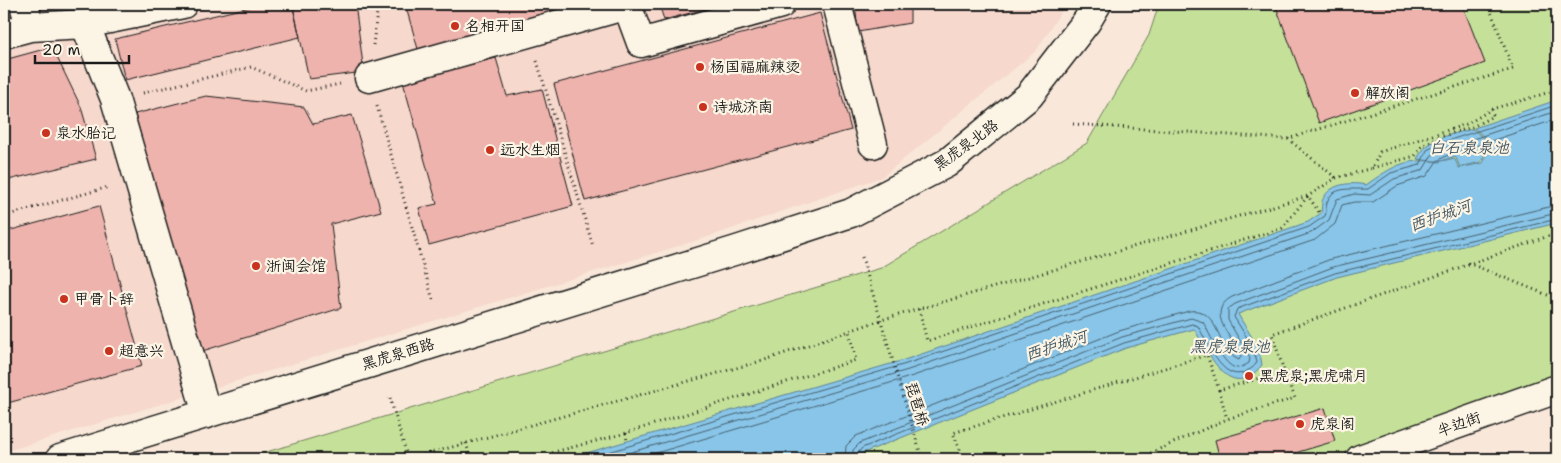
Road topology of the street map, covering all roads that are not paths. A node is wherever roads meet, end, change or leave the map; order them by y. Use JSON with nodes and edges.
{"nodes":[{"id":1,"x":183,"y":4,"type":"edge"},
{"id":2,"x":781,"y":4,"type":"edge"},
{"id":3,"x":837,"y":4,"type":"edge"},
{"id":4,"x":1096,"y":4,"type":"edge"},
{"id":5,"x":27,"y":15,"type":"edge"},
{"id":6,"x":85,"y":24,"type":"junction"},
{"id":7,"x":4,"y":34,"type":"edge"},
{"id":8,"x":369,"y":78,"type":"road end"},
{"id":9,"x":873,"y":144,"type":"dead end"},
{"id":10,"x":737,"y":250,"type":"joint"},
{"id":11,"x":1557,"y":389,"type":"edge"},
{"id":12,"x":207,"y":414,"type":"junction"},
{"id":13,"x":60,"y":459,"type":"edge"},
{"id":14,"x":1360,"y":459,"type":"edge"}],
"edges":[{"from":1,"to":6,"type":"street"},
{"from":2,"to":8,"type":"street"},
{"from":3,"to":9,"type":"street"},
{"from":4,"to":10,"type":"street","name":"黑虎泉北路"},
{"from":5,"to":6,"type":"street"},
{"from":5,"to":7,"type":"street"},
{"from":6,"to":12,"type":"street"},
{"from":10,"to":12,"type":"street","name":"黑虎泉西路"},
{"from":11,"to":14,"type":"street","name":"半边街"},
{"from":12,"to":13,"type":"street","name":"黑虎泉西路"}]}
